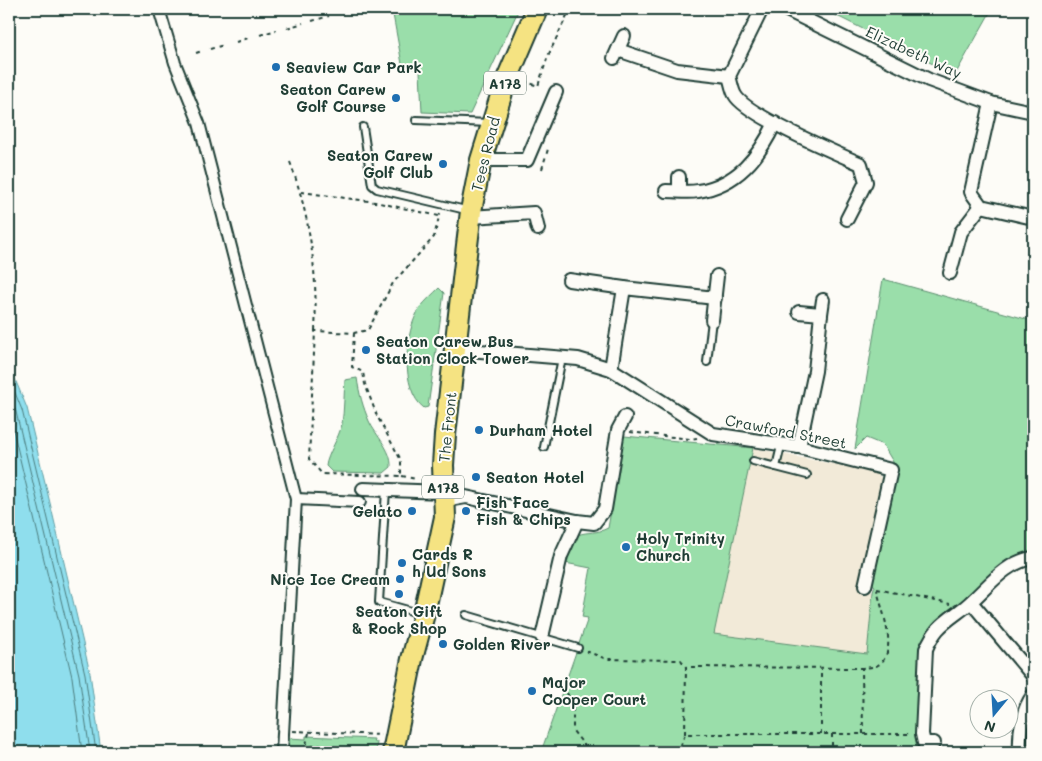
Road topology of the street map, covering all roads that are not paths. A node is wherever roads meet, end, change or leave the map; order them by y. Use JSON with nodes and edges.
{"nodes":[{"id":1,"x":159,"y":9,"type":"edge"},
{"id":2,"x":537,"y":9,"type":"edge"},
{"id":3,"x":762,"y":9,"type":"edge"},
{"id":4,"x":785,"y":9,"type":"edge"},
{"id":5,"x":801,"y":12,"type":"edge"},
{"id":6,"x":624,"y":36,"type":"dead end"},
{"id":7,"x":729,"y":76,"type":"junction"},
{"id":8,"x":556,"y":92,"type":"dead end"},
{"id":9,"x":991,"y":103,"type":"junction"},
{"id":10,"x":1033,"y":112,"type":"edge"},
{"id":11,"x":416,"y":120,"type":"dead end"},
{"id":12,"x":491,"y":123,"type":"junction"},
{"id":13,"x":775,"y":123,"type":"junction"},
{"id":14,"x":362,"y":127,"type":"dead end"},
{"id":15,"x":480,"y":160,"type":"junction"},
{"id":16,"x":679,"y":177,"type":"dead end"},
{"id":17,"x":981,"y":206,"type":"junction"},
{"id":18,"x":470,"y":214,"type":"junction"},
{"id":19,"x":1033,"y":218,"type":"edge"},
{"id":20,"x":846,"y":219,"type":"dead end"},
{"id":21,"x":538,"y":229,"type":"dead end"},
{"id":22,"x":950,"y":273,"type":"dead end"},
{"id":23,"x":717,"y":276,"type":"dead end"},
{"id":24,"x":569,"y":280,"type":"dead end"},
{"id":25,"x":624,"y":288,"type":"junction"},
{"id":26,"x":715,"y":298,"type":"junction"},
{"id":27,"x":823,"y":300,"type":"dead end"},
{"id":28,"x":799,"y":312,"type":"dead end"},
{"id":29,"x":821,"y":314,"type":"junction"},
{"id":30,"x":712,"y":320,"type":"joint"},
{"id":31,"x":456,"y":349,"type":"junction"},
{"id":32,"x":562,"y":358,"type":"junction"},
{"id":33,"x":707,"y":362,"type":"dead end"},
{"id":34,"x":611,"y":369,"type":"junction"},
{"id":35,"x":625,"y":417,"type":"dead end"},
{"id":36,"x":781,"y":446,"type":"junction"},
{"id":37,"x":544,"y":447,"type":"dead end"},
{"id":38,"x":799,"y":447,"type":"junction"},
{"id":39,"x":753,"y":461,"type":"dead end"},
{"id":40,"x":776,"y":467,"type":"junction"},
{"id":41,"x":806,"y":475,"type":"dead end"},
{"id":42,"x":386,"y":490,"type":"junction"},
{"id":43,"x":444,"y":497,"type":"junction"},
{"id":44,"x":296,"y":499,"type":"junction"},
{"id":45,"x":361,"y":499,"type":"joint"},
{"id":46,"x":577,"y":521,"type":"junction"},
{"id":47,"x":1033,"y":558,"type":"edge"},
{"id":48,"x":871,"y":588,"type":"road end"},
{"id":49,"x":968,"y":604,"type":"junction"},
{"id":50,"x":424,"y":614,"type":"junction"},
{"id":51,"x":466,"y":615,"type":"dead end"},
{"id":52,"x":542,"y":637,"type":"junction"},
{"id":53,"x":578,"y":648,"type":"road end"},
{"id":54,"x":1033,"y":676,"type":"edge"},
{"id":55,"x":1033,"y":695,"type":"edge"},
{"id":56,"x":934,"y":743,"type":"dead end"},
{"id":57,"x":282,"y":752,"type":"edge"},
{"id":58,"x":393,"y":752,"type":"edge"},
{"id":59,"x":1020,"y":752,"type":"edge"}],
"edges":[{"from":1,"to":44,"type":"street"},
{"from":2,"to":12,"type":"main road","name":"Tees Road","number":"A178"},
{"from":3,"to":7,"type":"street"},
{"from":4,"to":5,"type":"street","name":"Elizabeth Way"},
{"from":5,"to":9,"type":"street","name":"Elizabeth Way"},
{"from":6,"to":7,"type":"street"},
{"from":7,"to":13,"type":"street"},
{"from":8,"to":15,"type":"street"},
{"from":9,"to":10,"type":"street","name":"Elizabeth Way"},
{"from":9,"to":17,"type":"street"},
{"from":11,"to":12,"type":"lane"},
{"from":12,"to":15,"type":"main road","name":"Tees Road","number":"A178"},
{"from":13,"to":16,"type":"street"},
{"from":13,"to":20,"type":"street"},
{"from":14,"to":18,"type":"lane"},
{"from":15,"to":18,"type":"main road","name":"Tees Road","number":"A178"},
{"from":17,"to":19,"type":"street"},
{"from":17,"to":22,"type":"street"},
{"from":18,"to":21,"type":"street"},
{"from":18,"to":31,"type":"main road","name":"The Front","number":"A178"},
{"from":23,"to":26,"type":"street"},
{"from":24,"to":25,"type":"street"},
{"from":25,"to":26,"type":"street"},
{"from":25,"to":34,"type":"street"},
{"from":26,"to":30,"type":"street"},
{"from":27,"to":29,"type":"street"},
{"from":28,"to":29,"type":"street"},
{"from":29,"to":38,"type":"street"},
{"from":30,"to":33,"type":"lane"},
{"from":31,"to":32,"type":"street","name":"Crawford Street"},
{"from":31,"to":43,"type":"main road","name":"The Front","number":"A178"},
{"from":32,"to":34,"type":"street","name":"Crawford Street"},
{"from":32,"to":37,"type":"lane"},
{"from":34,"to":36,"type":"street","name":"Crawford Street"},
{"from":35,"to":46,"type":"street"},
{"from":36,"to":38,"type":"street","name":"Crawford Street"},
{"from":36,"to":40,"type":"lane"},
{"from":38,"to":48,"type":"street","name":"Crawford Street"},
{"from":39,"to":40,"type":"lane"},
{"from":40,"to":41,"type":"lane"},
{"from":42,"to":43,"type":"street"},
{"from":42,"to":45,"type":"street"},
{"from":42,"to":50,"type":"lane"},
{"from":43,"to":46,"type":"street"},
{"from":43,"to":50,"type":"main road","name":"The Front","number":"A178"},
{"from":44,"to":45,"type":"street"},
{"from":44,"to":57,"type":"street"},
{"from":46,"to":52,"type":"street"},
{"from":47,"to":49,"type":"street"},
{"from":49,"to":54,"type":"street"},
{"from":49,"to":56,"type":"street"},
{"from":50,"to":58,"type":"main road","name":"The Front","number":"A178"},
{"from":51,"to":52,"type":"lane"},
{"from":52,"to":53,"type":"lane"},
{"from":55,"to":59,"type":"street"}]}
